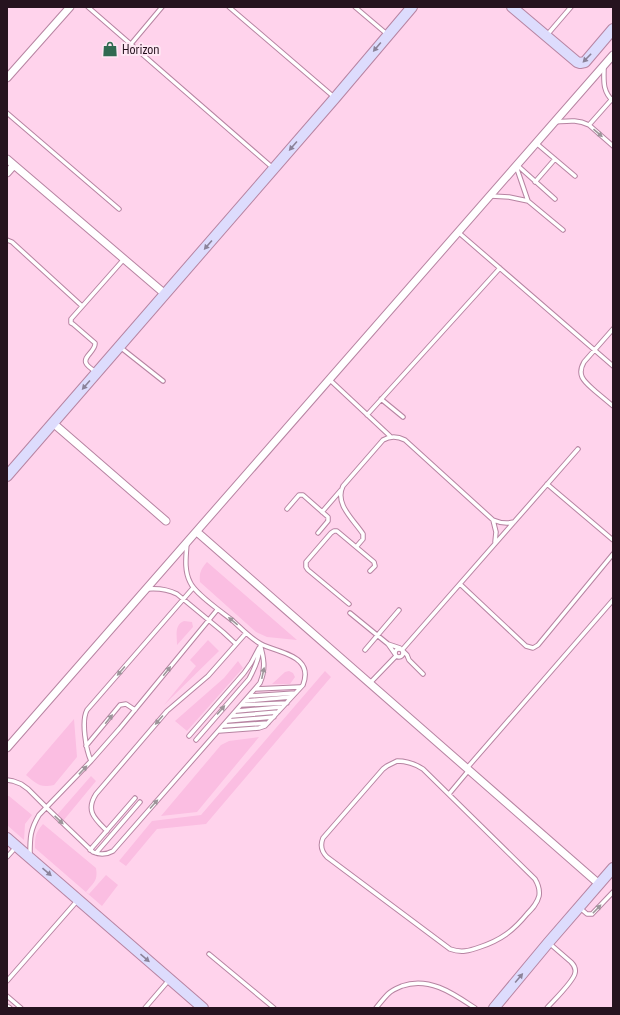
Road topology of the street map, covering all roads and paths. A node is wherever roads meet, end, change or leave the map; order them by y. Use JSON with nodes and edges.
{"nodes":[{"id":1,"x":70,"y":7,"type":"edge"},
{"id":2,"x":88,"y":7,"type":"edge"},
{"id":3,"x":162,"y":7,"type":"edge"},
{"id":4,"x":230,"y":7,"type":"edge"},
{"id":5,"x":355,"y":7,"type":"edge"},
{"id":6,"x":412,"y":7,"type":"edge"},
{"id":7,"x":512,"y":7,"type":"edge"},
{"id":8,"x":571,"y":7,"type":"edge"},
{"id":9,"x":613,"y":29,"type":"edge"},
{"id":10,"x":388,"y":35,"type":"junction"},
{"id":11,"x":546,"y":36,"type":"junction"},
{"id":12,"x":131,"y":44,"type":"junction"},
{"id":13,"x":613,"y":55,"type":"edge"},
{"id":14,"x":604,"y":65,"type":"junction"},
{"id":15,"x":7,"y":78,"type":"edge"},
{"id":16,"x":335,"y":98,"type":"junction"},
{"id":17,"x":612,"y":100,"type":"edge"},
{"id":18,"x":7,"y":113,"type":"edge"},
{"id":19,"x":554,"y":123,"type":"junction"},
{"id":20,"x":589,"y":124,"type":"junction"},
{"id":21,"x":536,"y":143,"type":"junction"},
{"id":22,"x":613,"y":146,"type":"edge"},
{"id":23,"x":7,"y":159,"type":"edge"},
{"id":24,"x":555,"y":159,"type":"junction"},
{"id":25,"x":14,"y":165,"type":"junction"},
{"id":26,"x":517,"y":165,"type":"junction"},
{"id":27,"x":274,"y":169,"type":"junction"},
{"id":28,"x":7,"y":174,"type":"edge"},
{"id":29,"x":575,"y":176,"type":"dead end"},
{"id":30,"x":535,"y":182,"type":"junction"},
{"id":31,"x":490,"y":196,"type":"junction"},
{"id":32,"x":555,"y":198,"type":"dead end"},
{"id":33,"x":528,"y":201,"type":"junction"},
{"id":34,"x":119,"y":209,"type":"dead end"},
{"id":35,"x":563,"y":230,"type":"dead end"},
{"id":36,"x":458,"y":232,"type":"junction"},
{"id":37,"x":7,"y":240,"type":"edge"},
{"id":38,"x":124,"y":259,"type":"junction"},
{"id":39,"x":500,"y":268,"type":"junction"},
{"id":40,"x":165,"y":294,"type":"junction"},
{"id":41,"x":82,"y":306,"type":"junction"},
{"id":42,"x":613,"y":329,"type":"edge"},
{"id":43,"x":120,"y":346,"type":"junction"},
{"id":44,"x":594,"y":349,"type":"junction"},
{"id":45,"x":613,"y":366,"type":"edge"},
{"id":46,"x":96,"y":373,"type":"junction"},
{"id":47,"x":330,"y":380,"type":"junction"},
{"id":48,"x":163,"y":381,"type":"dead end"},
{"id":49,"x":381,"y":400,"type":"junction"},
{"id":50,"x":613,"y":406,"type":"edge"},
{"id":51,"x":368,"y":415,"type":"junction"},
{"id":52,"x":403,"y":417,"type":"dead end"},
{"id":53,"x":53,"y":423,"type":"junction"},
{"id":54,"x":391,"y":437,"type":"junction"},
{"id":55,"x":578,"y":448,"type":"dead end"},
{"id":56,"x":7,"y":476,"type":"edge"},
{"id":57,"x":547,"y":484,"type":"junction"},
{"id":58,"x":341,"y":490,"type":"junction"},
{"id":59,"x":287,"y":509,"type":"dead end"},
{"id":60,"x":322,"y":512,"type":"junction"},
{"id":61,"x":493,"y":520,"type":"junction"},
{"id":62,"x":166,"y":521,"type":"dead end"},
{"id":63,"x":514,"y":522,"type":"junction"},
{"id":64,"x":197,"y":532,"type":"junction"},
{"id":65,"x":318,"y":533,"type":"dead end"},
{"id":66,"x":613,"y":540,"type":"edge"},
{"id":67,"x":187,"y":543,"type":"junction"},
{"id":68,"x":495,"y":544,"type":"junction"},
{"id":69,"x":357,"y":546,"type":"junction"},
{"id":70,"x":613,"y":554,"type":"edge"},
{"id":71,"x":370,"y":571,"type":"dead end"},
{"id":72,"x":460,"y":584,"type":"junction"},
{"id":73,"x":193,"y":588,"type":"junction"},
{"id":74,"x":146,"y":590,"type":"junction"},
{"id":75,"x":184,"y":600,"type":"junction"},
{"id":76,"x":613,"y":600,"type":"edge"},
{"id":77,"x":349,"y":604,"type":"dead end"},
{"id":78,"x":217,"y":610,"type":"junction"},
{"id":79,"x":399,"y":610,"type":"dead end"},
{"id":80,"x":350,"y":613,"type":"dead end"},
{"id":81,"x":208,"y":620,"type":"junction"},
{"id":82,"x":246,"y":633,"type":"junction"},
{"id":83,"x":377,"y":635,"type":"junction"},
{"id":84,"x":236,"y":644,"type":"junction"},
{"id":85,"x":260,"y":644,"type":"junction"},
{"id":86,"x":388,"y":644,"type":"junction"},
{"id":87,"x":365,"y":650,"type":"dead end"},
{"id":88,"x":402,"y":650,"type":"junction"},
{"id":89,"x":397,"y":656,"type":"junction"},
{"id":90,"x":409,"y":660,"type":"junction"},
{"id":91,"x":423,"y":674,"type":"dead end"},
{"id":92,"x":370,"y":683,"type":"junction"},
{"id":93,"x":300,"y":687,"type":"junction"},
{"id":94,"x":255,"y":689,"type":"junction"},
{"id":95,"x":295,"y":693,"type":"junction"},
{"id":96,"x":249,"y":696,"type":"junction"},
{"id":97,"x":292,"y":697,"type":"junction"},
{"id":98,"x":245,"y":701,"type":"junction"},
{"id":99,"x":287,"y":703,"type":"junction"},
{"id":100,"x":241,"y":706,"type":"junction"},
{"id":101,"x":282,"y":708,"type":"junction"},
{"id":102,"x":135,"y":710,"type":"junction"},
{"id":103,"x":236,"y":711,"type":"junction"},
{"id":104,"x":278,"y":712,"type":"junction"},
{"id":105,"x":232,"y":716,"type":"junction"},
{"id":106,"x":274,"y":717,"type":"junction"},
{"id":107,"x":227,"y":722,"type":"junction"},
{"id":108,"x":268,"y":723,"type":"junction"},
{"id":109,"x":223,"y":726,"type":"junction"},
{"id":110,"x":219,"y":731,"type":"junction"},
{"id":111,"x":189,"y":736,"type":"dead end"},
{"id":112,"x":196,"y":740,"type":"dead end"},
{"id":113,"x":86,"y":746,"type":"junction"},
{"id":114,"x":7,"y":748,"type":"edge"},
{"id":115,"x":91,"y":761,"type":"junction"},
{"id":116,"x":468,"y":769,"type":"junction"},
{"id":117,"x":7,"y":780,"type":"edge"},
{"id":118,"x":449,"y":794,"type":"junction"},
{"id":119,"x":135,"y":798,"type":"dead end"},
{"id":120,"x":140,"y":802,"type":"dead end"},
{"id":121,"x":47,"y":808,"type":"junction"},
{"id":122,"x":107,"y":831,"type":"junction"},
{"id":123,"x":7,"y":838,"type":"edge"},
{"id":124,"x":17,"y":846,"type":"junction"},
{"id":125,"x":90,"y":850,"type":"junction"},
{"id":126,"x":96,"y":853,"type":"junction"},
{"id":127,"x":7,"y":857,"type":"edge"},
{"id":128,"x":30,"y":858,"type":"junction"},
{"id":129,"x":613,"y":868,"type":"edge"},
{"id":130,"x":599,"y":884,"type":"junction"},
{"id":131,"x":613,"y":892,"type":"edge"},
{"id":132,"x":78,"y":900,"type":"junction"},
{"id":133,"x":579,"y":907,"type":"junction"},
{"id":134,"x":548,"y":943,"type":"junction"},
{"id":135,"x":209,"y":954,"type":"dead end"},
{"id":136,"x":170,"y":979,"type":"junction"},
{"id":137,"x":7,"y":981,"type":"edge"},
{"id":138,"x":7,"y":996,"type":"edge"},
{"id":139,"x":7,"y":1006,"type":"edge"},
{"id":140,"x":10,"y":1008,"type":"edge"},
{"id":141,"x":21,"y":1008,"type":"edge"},
{"id":142,"x":144,"y":1008,"type":"edge"},
{"id":143,"x":203,"y":1008,"type":"edge"},
{"id":144,"x":272,"y":1008,"type":"edge"},
{"id":145,"x":376,"y":1008,"type":"edge"},
{"id":146,"x":475,"y":1008,"type":"edge"},
{"id":147,"x":494,"y":1008,"type":"edge"},
{"id":148,"x":547,"y":1008,"type":"edge"}],
"edges":[{"from":1,"to":15,"type":"street"},
{"from":2,"to":12,"type":"lane"},
{"from":3,"to":12,"type":"lane"},
{"from":4,"to":16,"type":"lane"},
{"from":5,"to":10,"type":"lane"},
{"from":6,"to":10,"type":"main road"},
{"from":7,"to":11,"type":"main road"},
{"from":8,"to":11,"type":"lane"},
{"from":9,"to":11,"type":"main road","one_way":true},
{"from":10,"to":16,"type":"main road","one_way":true},
{"from":12,"to":27,"type":"lane"},
{"from":13,"to":14,"type":"street"},
{"from":14,"to":17,"type":"lane"},
{"from":14,"to":19,"type":"street"},
{"from":16,"to":27,"type":"main road","one_way":true},
{"from":17,"to":20,"type":"lane"},
{"from":18,"to":34,"type":"lane"},
{"from":19,"to":20,"type":"lane"},
{"from":19,"to":21,"type":"street"},
{"from":20,"to":22,"type":"lane","one_way":true},
{"from":21,"to":24,"type":"lane"},
{"from":21,"to":26,"type":"street"},
{"from":23,"to":25,"type":"street"},
{"from":24,"to":29,"type":"lane"},
{"from":24,"to":30,"type":"lane"},
{"from":25,"to":28,"type":"street"},
{"from":25,"to":38,"type":"street"},
{"from":26,"to":30,"type":"lane"},
{"from":26,"to":31,"type":"street"},
{"from":26,"to":33,"type":"lane"},
{"from":27,"to":40,"type":"main road","one_way":true},
{"from":30,"to":32,"type":"lane"},
{"from":31,"to":33,"type":"lane"},
{"from":31,"to":36,"type":"street"},
{"from":33,"to":35,"type":"lane"},
{"from":36,"to":39,"type":"lane"},
{"from":36,"to":47,"type":"street"},
{"from":37,"to":41,"type":"lane"},
{"from":38,"to":40,"type":"street"},
{"from":38,"to":41,"type":"lane"},
{"from":39,"to":44,"type":"lane"},
{"from":39,"to":49,"type":"lane"},
{"from":40,"to":43,"type":"main road"},
{"from":41,"to":46,"type":"lane"},
{"from":42,"to":44,"type":"lane"},
{"from":43,"to":46,"type":"main road"},
{"from":43,"to":48,"type":"lane"},
{"from":44,"to":45,"type":"lane"},
{"from":44,"to":50,"type":"lane"},
{"from":46,"to":53,"type":"main road","one_way":true},
{"from":47,"to":51,"type":"lane"},
{"from":47,"to":64,"type":"street"},
{"from":49,"to":51,"type":"lane"},
{"from":49,"to":52,"type":"lane"},
{"from":51,"to":54,"type":"lane"},
{"from":53,"to":56,"type":"main road"},
{"from":53,"to":62,"type":"street"},
{"from":54,"to":58,"type":"lane"},
{"from":54,"to":61,"type":"lane"},
{"from":55,"to":57,"type":"lane"},
{"from":57,"to":63,"type":"lane"},
{"from":57,"to":66,"type":"lane"},
{"from":58,"to":60,"type":"lane"},
{"from":58,"to":69,"type":"lane"},
{"from":59,"to":60,"type":"lane"},
{"from":60,"to":65,"type":"lane"},
{"from":61,"to":63,"type":"lane"},
{"from":61,"to":68,"type":"lane"},
{"from":63,"to":68,"type":"lane"},
{"from":64,"to":67,"type":"street"},
{"from":64,"to":92,"type":"street"},
{"from":67,"to":73,"type":"lane"},
{"from":67,"to":74,"type":"street"},
{"from":68,"to":72,"type":"lane"},
{"from":69,"to":71,"type":"lane"},
{"from":69,"to":77,"type":"lane"},
{"from":70,"to":72,"type":"lane"},
{"from":72,"to":88,"type":"lane"},
{"from":73,"to":75,"type":"lane"},
{"from":73,"to":78,"type":"lane"},
{"from":74,"to":75,"type":"lane"},
{"from":74,"to":114,"type":"street"},
{"from":75,"to":81,"type":"lane"},
{"from":75,"to":113,"type":"lane","one_way":true},
{"from":76,"to":116,"type":"lane"},
{"from":78,"to":81,"type":"lane"},
{"from":82,"to":78,"type":"lane","one_way":true},
{"from":79,"to":83,"type":"lane"},
{"from":80,"to":83,"type":"lane"},
{"from":81,"to":84,"type":"lane"},
{"from":102,"to":81,"type":"lane","one_way":true},
{"from":82,"to":84,"type":"lane"},
{"from":82,"to":85,"type":"lane"},
{"from":83,"to":86,"type":"lane"},
{"from":83,"to":87,"type":"lane"},
{"from":84,"to":122,"type":"lane","one_way":true},
{"from":85,"to":93,"type":"lane"},
{"from":94,"to":85,"type":"lane","one_way":true},
{"from":85,"to":111,"type":"lane"},
{"from":112,"to":85,"type":"lane","one_way":true},
{"from":86,"to":88,"type":"lane"},
{"from":86,"to":89,"type":"lane"},
{"from":88,"to":89,"type":"lane"},
{"from":88,"to":89,"type":"lane"},
{"from":88,"to":90,"type":"lane"},
{"from":89,"to":90,"type":"lane"},
{"from":89,"to":92,"type":"lane"},
{"from":90,"to":91,"type":"lane"},
{"from":92,"to":116,"type":"street"},
{"from":93,"to":94,"type":"lane"},
{"from":93,"to":95,"type":"lane"},
{"from":94,"to":96,"type":"lane"},
{"from":95,"to":96,"type":"lane"},
{"from":95,"to":97,"type":"lane"},
{"from":96,"to":98,"type":"lane"},
{"from":97,"to":98,"type":"lane"},
{"from":97,"to":99,"type":"lane"},
{"from":98,"to":100,"type":"lane"},
{"from":99,"to":100,"type":"lane"},
{"from":99,"to":101,"type":"lane"},
{"from":100,"to":103,"type":"lane"},
{"from":101,"to":103,"type":"lane"},
{"from":101,"to":104,"type":"lane"},
{"from":113,"to":102,"type":"lane","one_way":true},
{"from":102,"to":115,"type":"lane"},
{"from":103,"to":105,"type":"lane"},
{"from":104,"to":105,"type":"lane"},
{"from":104,"to":106,"type":"lane"},
{"from":105,"to":107,"type":"lane"},
{"from":106,"to":107,"type":"lane"},
{"from":106,"to":108,"type":"lane"},
{"from":107,"to":109,"type":"lane"},
{"from":108,"to":109,"type":"lane"},
{"from":108,"to":110,"type":"lane"},
{"from":109,"to":110,"type":"lane"},
{"from":126,"to":110,"type":"lane","one_way":true},
{"from":113,"to":115,"type":"lane"},
{"from":121,"to":115,"type":"lane","one_way":true},
{"from":116,"to":118,"type":"lane"},
{"from":116,"to":130,"type":"street"},
{"from":117,"to":121,"type":"lane"},
{"from":118,"to":118,"type":"lane"},
{"from":119,"to":122,"type":"lane"},
{"from":120,"to":126,"type":"lane"},
{"from":121,"to":125,"type":"lane","one_way":true},
{"from":121,"to":128,"type":"lane"},
{"from":122,"to":125,"type":"lane"},
{"from":123,"to":124,"type":"main road"},
{"from":124,"to":127,"type":"lane"},
{"from":124,"to":128,"type":"main road"},
{"from":125,"to":126,"type":"lane"},
{"from":128,"to":132,"type":"main road","one_way":true},
{"from":129,"to":130,"type":"main road"},
{"from":130,"to":133,"type":"main road"},
{"from":133,"to":131,"type":"lane","one_way":true},
{"from":132,"to":136,"type":"main road","one_way":true},
{"from":132,"to":137,"type":"lane"},
{"from":133,"to":134,"type":"main road"},
{"from":147,"to":134,"type":"main road","one_way":true},
{"from":134,"to":148,"type":"lane"},
{"from":135,"to":144,"type":"lane"},
{"from":136,"to":142,"type":"lane"},
{"from":136,"to":143,"type":"main road"},
{"from":138,"to":141,"type":"lane"},
{"from":139,"to":140,"type":"lane"},
{"from":145,"to":146,"type":"lane"}]}
